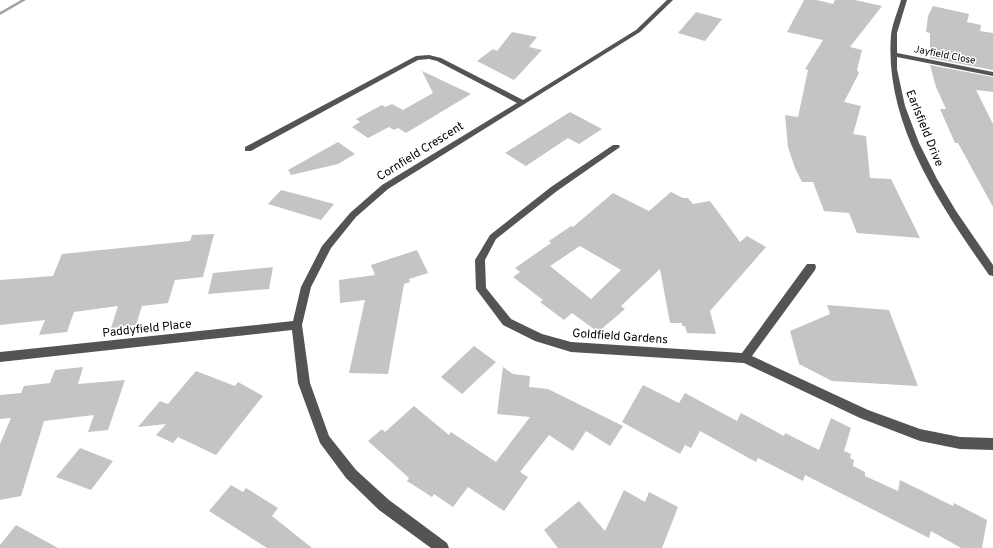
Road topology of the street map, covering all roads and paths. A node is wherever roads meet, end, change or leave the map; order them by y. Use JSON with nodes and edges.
{"nodes":[{"id":1,"x":670,"y":0,"type":"edge"},
{"id":2,"x":904,"y":0,"type":"edge"},
{"id":3,"x":893,"y":54,"type":"junction"},
{"id":4,"x":993,"y":74,"type":"edge"},
{"id":5,"x":524,"y":103,"type":"junction"},
{"id":6,"x":616,"y":147,"type":"dead end"},
{"id":7,"x":248,"y":149,"type":"dead end"},
{"id":8,"x":811,"y":267,"type":"dead end"},
{"id":9,"x":993,"y":272,"type":"edge"},
{"id":10,"x":297,"y":325,"type":"junction"},
{"id":11,"x":0,"y":356,"type":"edge"},
{"id":12,"x":745,"y":358,"type":"junction"},
{"id":13,"x":993,"y":444,"type":"edge"},
{"id":14,"x":442,"y":548,"type":"edge"}],
"edges":[{"from":1,"to":5,"type":"street","name":"Cornfield Crescent"},
{"from":2,"to":3,"type":"street","name":"Earlsfield Drive"},
{"from":3,"to":4,"type":"street","name":"Jayfield Close"},
{"from":3,"to":9,"type":"street","name":"Earlsfield Drive"},
{"from":5,"to":7,"type":"street"},
{"from":5,"to":10,"type":"street","name":"Cornfield Crescent"},
{"from":6,"to":12,"type":"street","name":"Goldfield Gardens"},
{"from":8,"to":12,"type":"street"},
{"from":10,"to":11,"type":"street","name":"Paddyfield Place"},
{"from":10,"to":14,"type":"street","name":"Cornfield Crescent"},
{"from":12,"to":13,"type":"street","name":"Goldfield Gardens"}]}
